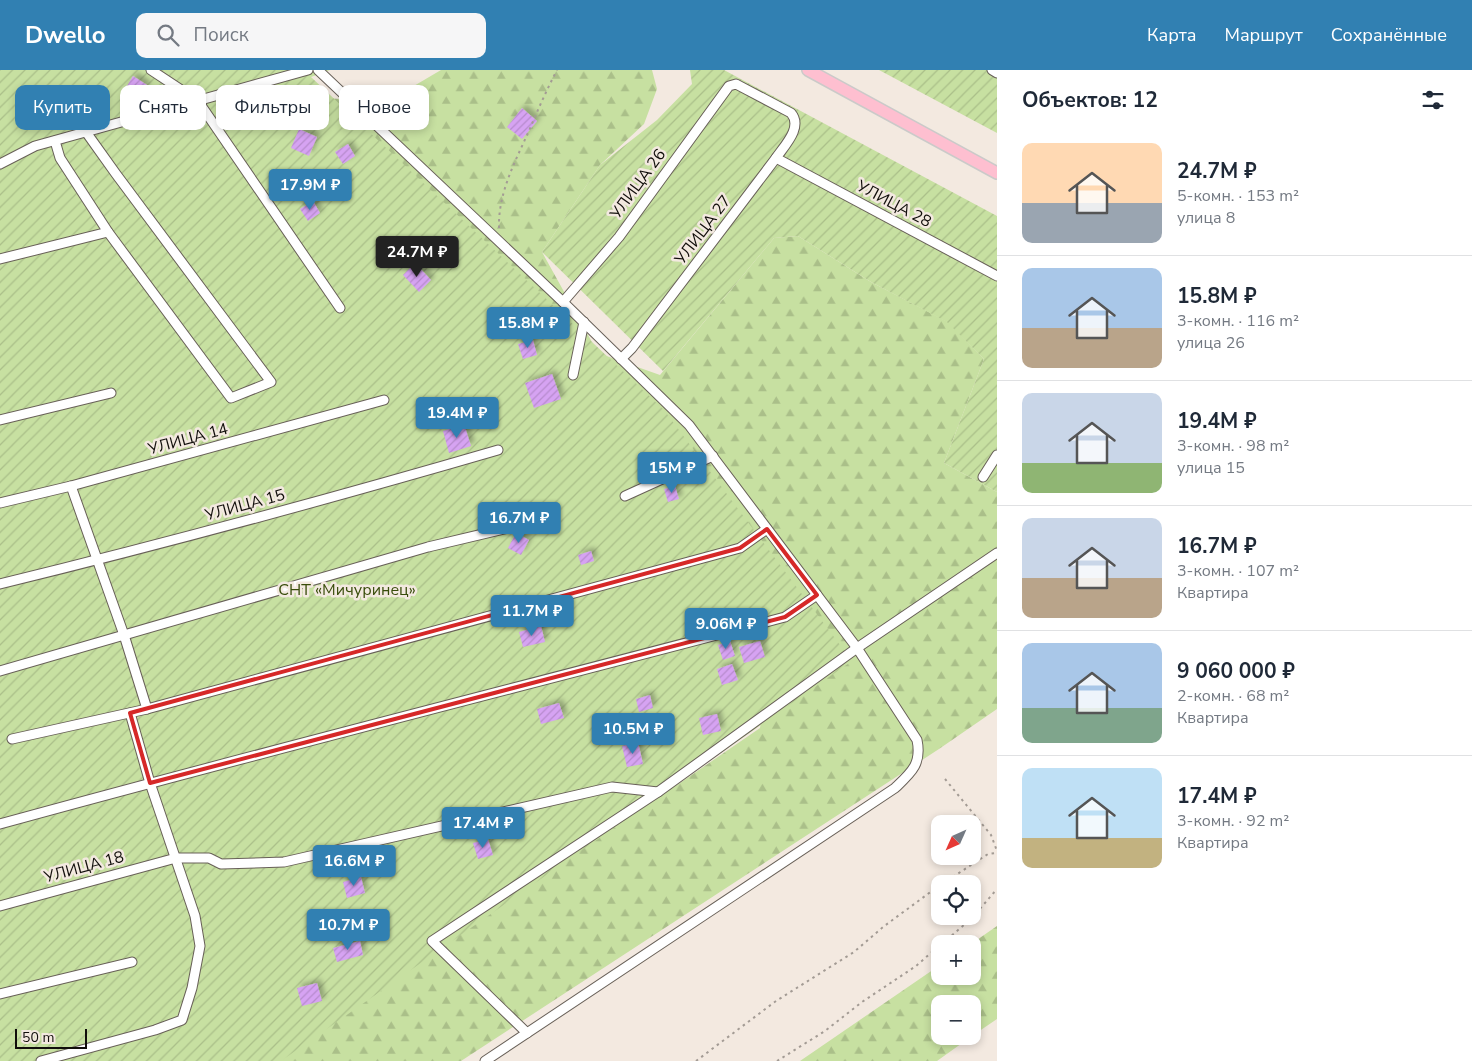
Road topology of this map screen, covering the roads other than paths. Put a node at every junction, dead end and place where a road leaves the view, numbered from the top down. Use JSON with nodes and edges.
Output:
{"nodes":[{"id":1,"x":151,"y":70,"type":"edge"},
{"id":2,"x":308,"y":70,"type":"edge"},
{"id":3,"x":318,"y":70,"type":"edge"},
{"id":4,"x":808,"y":70,"type":"edge"},
{"id":5,"x":992,"y":70,"type":"edge"},
{"id":6,"x":997,"y":73,"type":"edge"},
{"id":7,"x":736,"y":84,"type":"joint"},
{"id":8,"x":174,"y":85,"type":"edge"},
{"id":9,"x":206,"y":99,"type":"edge"},
{"id":10,"x":206,"y":113,"type":"edge"},
{"id":11,"x":120,"y":123,"type":"edge"},
{"id":12,"x":86,"y":132,"type":"junction"},
{"id":13,"x":55,"y":141,"type":"junction"},
{"id":14,"x":776,"y":158,"type":"junction"},
{"id":15,"x":0,"y":164,"type":"edge"},
{"id":16,"x":997,"y":173,"type":"edge"},
{"id":17,"x":108,"y":232,"type":"junction"},
{"id":18,"x":0,"y":259,"type":"edge"},
{"id":19,"x":997,"y":276,"type":"edge"},
{"id":20,"x":563,"y":302,"type":"junction"},
{"id":21,"x":340,"y":308,"type":"dead end"},
{"id":22,"x":584,"y":322,"type":"junction"},
{"id":23,"x":621,"y":360,"type":"junction"},
{"id":24,"x":573,"y":376,"type":"dead end"},
{"id":25,"x":111,"y":393,"type":"dead end"},
{"id":26,"x":384,"y":400,"type":"dead end"},
{"id":27,"x":0,"y":420,"type":"edge"},
{"id":28,"x":498,"y":450,"type":"dead end"},
{"id":29,"x":712,"y":456,"type":"junction"},
{"id":30,"x":997,"y":456,"type":"edge"},
{"id":31,"x":983,"y":477,"type":"dead end"},
{"id":32,"x":72,"y":486,"type":"junction"},
{"id":33,"x":626,"y":496,"type":"dead end"},
{"id":34,"x":0,"y":503,"type":"edge"},
{"id":35,"x":529,"y":523,"type":"dead end"},
{"id":36,"x":767,"y":529,"type":"junction"},
{"id":37,"x":997,"y":553,"type":"edge"},
{"id":38,"x":97,"y":560,"type":"junction"},
{"id":39,"x":0,"y":584,"type":"edge"},
{"id":40,"x":817,"y":595,"type":"junction"},
{"id":41,"x":124,"y":635,"type":"junction"},
{"id":42,"x":856,"y":648,"type":"junction"},
{"id":43,"x":0,"y":671,"type":"edge"},
{"id":44,"x":147,"y":710,"type":"junction"},
{"id":45,"x":130,"y":713,"type":"junction"},
{"id":46,"x":12,"y":739,"type":"dead end"},
{"id":47,"x":150,"y":783,"type":"junction"},
{"id":48,"x":658,"y":792,"type":"junction"},
{"id":49,"x":0,"y":824,"type":"edge"},
{"id":50,"x":176,"y":858,"type":"junction"},
{"id":51,"x":0,"y":906,"type":"edge"},
{"id":52,"x":132,"y":962,"type":"dead end"},
{"id":53,"x":0,"y":994,"type":"edge"},
{"id":54,"x":527,"y":1033,"type":"junction"},
{"id":55,"x":42,"y":1061,"type":"edge"},
{"id":56,"x":485,"y":1061,"type":"edge"}],
"edges":[{"from":1,"to":8,"type":"street"},
{"from":2,"to":9,"type":"street"},
{"from":3,"to":20,"type":"street"},
{"from":4,"to":16,"type":"main road"},
{"from":5,"to":6,"type":"street"},
{"from":7,"to":14,"type":"street","name":"УЛИЦА 27"},
{"from":7,"to":20,"type":"street","name":"УЛИЦА 26"},
{"from":10,"to":21,"type":"street"},
{"from":11,"to":12,"type":"street"},
{"from":12,"to":13,"type":"street"},
{"from":12,"to":17,"type":"street"},
{"from":13,"to":15,"type":"street"},
{"from":13,"to":17,"type":"street"},
{"from":14,"to":19,"type":"street","name":"УЛИЦА 28"},
{"from":14,"to":23,"type":"street","name":"УЛИЦА 27"},
{"from":17,"to":18,"type":"street"},
{"from":20,"to":22,"type":"street"},
{"from":22,"to":23,"type":"street"},
{"from":22,"to":24,"type":"street"},
{"from":23,"to":29,"type":"street"},
{"from":25,"to":27,"type":"street"},
{"from":26,"to":32,"type":"street","name":"УЛИЦА 14"},
{"from":28,"to":38,"type":"street","name":"УЛИЦА 15"},
{"from":29,"to":33,"type":"street"},
{"from":29,"to":36,"type":"street"},
{"from":30,"to":31,"type":"street"},
{"from":32,"to":34,"type":"street","name":"УЛИЦА 14"},
{"from":32,"to":38,"type":"street"},
{"from":35,"to":41,"type":"street"},
{"from":36,"to":40,"type":"street"},
{"from":36,"to":44,"type":"street"},
{"from":37,"to":42,"type":"street"},
{"from":38,"to":39,"type":"street","name":"УЛИЦА 15"},
{"from":38,"to":41,"type":"street"},
{"from":40,"to":42,"type":"street"},
{"from":40,"to":47,"type":"street"},
{"from":41,"to":43,"type":"street"},
{"from":41,"to":44,"type":"street"},
{"from":42,"to":48,"type":"street"},
{"from":42,"to":54,"type":"street"},
{"from":44,"to":45,"type":"street"},
{"from":45,"to":46,"type":"street"},
{"from":45,"to":47,"type":"street"},
{"from":47,"to":49,"type":"street"},
{"from":47,"to":50,"type":"street"},
{"from":48,"to":50,"type":"street","name":"УЛИЦА 18"},
{"from":48,"to":54,"type":"street"},
{"from":50,"to":51,"type":"street","name":"УЛИЦА 18"},
{"from":50,"to":55,"type":"street"},
{"from":52,"to":53,"type":"street"},
{"from":54,"to":56,"type":"street"}]}
